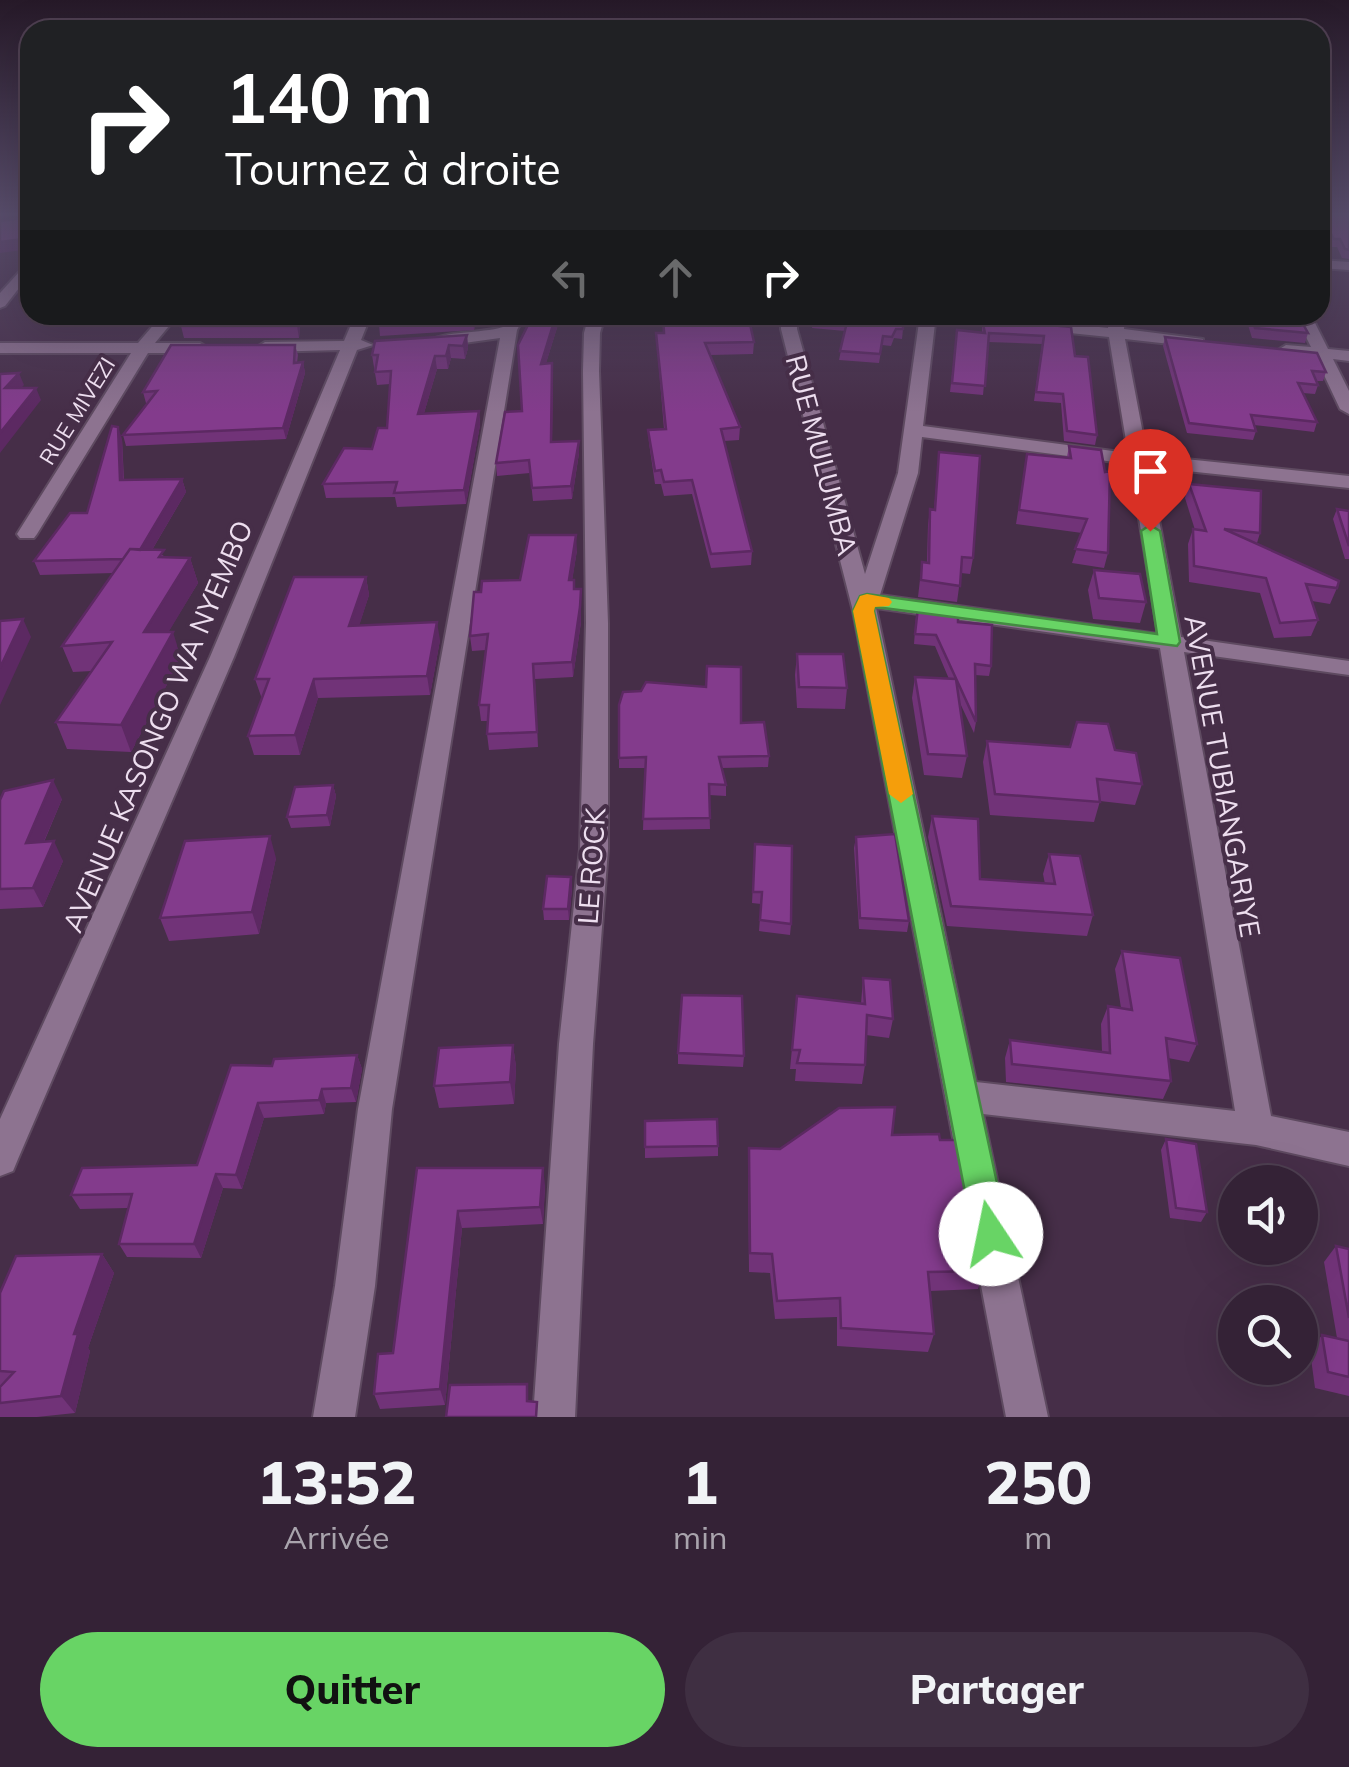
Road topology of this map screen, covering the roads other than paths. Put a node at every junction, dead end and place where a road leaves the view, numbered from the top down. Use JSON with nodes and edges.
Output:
{"nodes":[{"id":1,"x":18,"y":280,"type":"edge"},
{"id":2,"x":0,"y":303,"type":"edge"},
{"id":3,"x":162,"y":325,"type":"edge"},
{"id":4,"x":359,"y":325,"type":"edge"},
{"id":5,"x":508,"y":325,"type":"edge"},
{"id":6,"x":512,"y":325,"type":"edge"},
{"id":7,"x":595,"y":325,"type":"edge"},
{"id":8,"x":789,"y":325,"type":"edge"},
{"id":9,"x":927,"y":325,"type":"edge"},
{"id":10,"x":1116,"y":325,"type":"edge"},
{"id":11,"x":1126,"y":325,"type":"edge"},
{"id":12,"x":1308,"y":325,"type":"edge"},
{"id":13,"x":410,"y":343,"type":"edge"},
{"id":14,"x":390,"y":344,"type":"edge"},
{"id":15,"x":1218,"y":344,"type":"edge"},
{"id":16,"x":352,"y":346,"type":"junction"},
{"id":17,"x":0,"y":348,"type":"edge"},
{"id":18,"x":218,"y":348,"type":"edge"},
{"id":19,"x":237,"y":348,"type":"edge"},
{"id":20,"x":142,"y":349,"type":"junction"},
{"id":21,"x":1270,"y":349,"type":"edge"},
{"id":22,"x":1324,"y":354,"type":"junction"},
{"id":23,"x":1349,"y":356,"type":"edge"},
{"id":24,"x":1349,"y":408,"type":"edge"},
{"id":25,"x":912,"y":430,"type":"junction"},
{"id":26,"x":1137,"y":457,"type":"junction"},
{"id":27,"x":1349,"y":482,"type":"edge"},
{"id":28,"x":26,"y":534,"type":"dead end"},
{"id":29,"x":865,"y":606,"type":"junction"},
{"id":30,"x":1169,"y":642,"type":"junction"},
{"id":31,"x":1349,"y":668,"type":"edge"},
{"id":32,"x":963,"y":1096,"type":"junction"},
{"id":33,"x":1256,"y":1129,"type":"junction"},
{"id":34,"x":1349,"y":1149,"type":"edge"},
{"id":35,"x":0,"y":1159,"type":"edge"},
{"id":36,"x":334,"y":1417,"type":"edge"},
{"id":37,"x":554,"y":1417,"type":"edge"},
{"id":38,"x":1027,"y":1417,"type":"edge"}],
"edges":[{"from":1,"to":2,"type":"street"},
{"from":3,"to":20,"type":"street","name":"RUE MIVEZI"},
{"from":4,"to":16,"type":"street","name":"AVENUE KASONGO WA NYEMBO"},
{"from":5,"to":13,"type":"street"},
{"from":6,"to":36,"type":"street"},
{"from":7,"to":37,"type":"street","name":"LE ROCK"},
{"from":8,"to":29,"type":"street","name":"RUE MULUMBA"},
{"from":9,"to":25,"type":"street"},
{"from":10,"to":26,"type":"street","name":"AVENUE TUBIANGARIYE"},
{"from":11,"to":15,"type":"street"},
{"from":12,"to":22,"type":"street"},
{"from":14,"to":16,"type":"street"},
{"from":16,"to":19,"type":"street"},
{"from":16,"to":35,"type":"street","name":"AVENUE KASONGO WA NYEMBO"},
{"from":17,"to":20,"type":"street"},
{"from":18,"to":20,"type":"street"},
{"from":20,"to":28,"type":"street","name":"RUE MIVEZI"},
{"from":21,"to":22,"type":"street"},
{"from":22,"to":23,"type":"street"},
{"from":22,"to":24,"type":"street"},
{"from":25,"to":26,"type":"street"},
{"from":25,"to":29,"type":"street"},
{"from":26,"to":27,"type":"street"},
{"from":26,"to":30,"type":"street","name":"AVENUE TUBIANGARIYE"},
{"from":29,"to":30,"type":"street"},
{"from":29,"to":32,"type":"street","name":"RUE MULUMBA"},
{"from":30,"to":31,"type":"street"},
{"from":30,"to":33,"type":"street","name":"AVENUE TUBIANGARIYE"},
{"from":32,"to":33,"type":"street"},
{"from":32,"to":38,"type":"street","name":"RUE MULUMBA"},
{"from":33,"to":34,"type":"street"}]}
